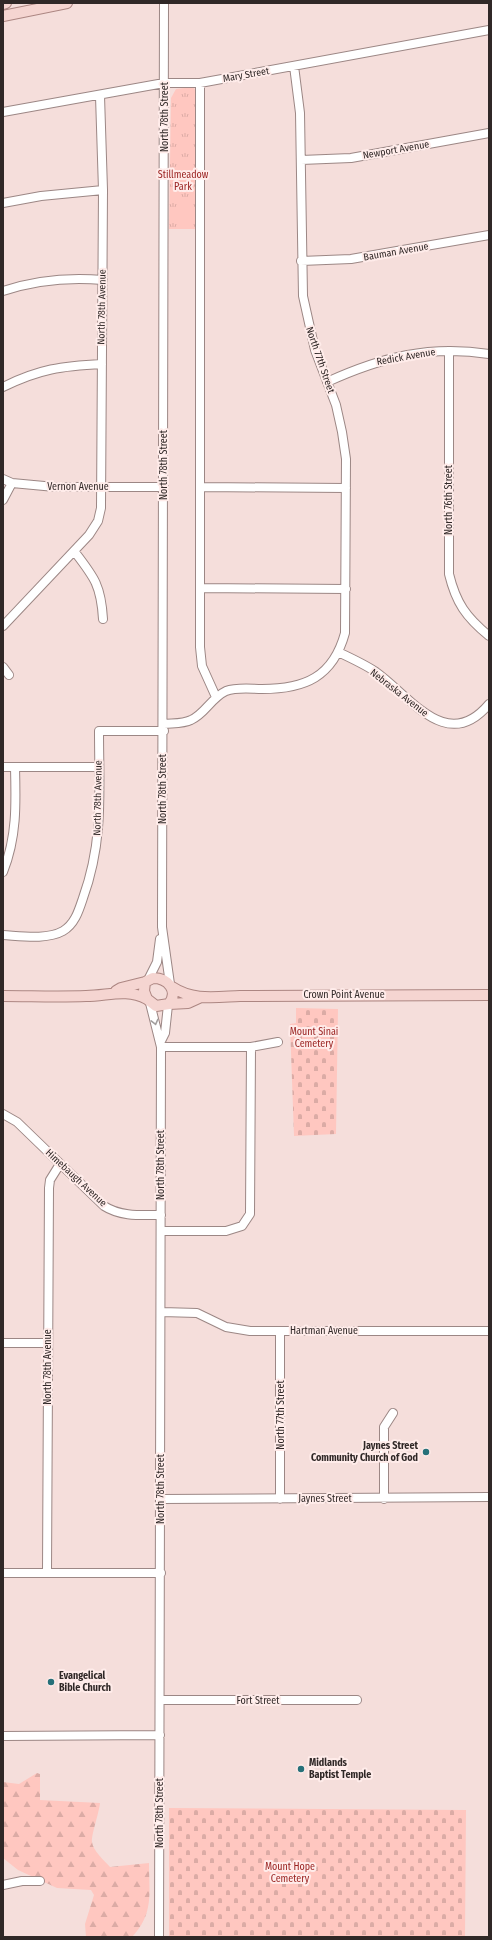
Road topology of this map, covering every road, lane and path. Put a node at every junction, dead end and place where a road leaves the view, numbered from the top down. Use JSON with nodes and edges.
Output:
{"nodes":[{"id":1,"x":67,"y":3,"type":"edge"},
{"id":2,"x":164,"y":3,"type":"edge"},
{"id":3,"x":3,"y":16,"type":"edge"},
{"id":4,"x":489,"y":30,"type":"edge"},
{"id":5,"x":294,"y":66,"type":"junction"},
{"id":6,"x":164,"y":83,"type":"junction"},
{"id":7,"x":200,"y":83,"type":"junction"},
{"id":8,"x":100,"y":96,"type":"junction"},
{"id":9,"x":3,"y":112,"type":"edge"},
{"id":10,"x":489,"y":133,"type":"edge"},
{"id":11,"x":301,"y":160,"type":"junction"},
{"id":12,"x":103,"y":190,"type":"junction"},
{"id":13,"x":3,"y":203,"type":"edge"},
{"id":14,"x":489,"y":235,"type":"edge"},
{"id":15,"x":301,"y":260,"type":"junction"},
{"id":16,"x":103,"y":280,"type":"junction"},
{"id":17,"x":3,"y":291,"type":"edge"},
{"id":18,"x":449,"y":350,"type":"junction"},
{"id":19,"x":489,"y":354,"type":"edge"},
{"id":20,"x":102,"y":364,"type":"junction"},
{"id":21,"x":327,"y":382,"type":"junction"},
{"id":22,"x":3,"y":387,"type":"edge"},
{"id":23,"x":3,"y":479,"type":"edge"},
{"id":24,"x":12,"y":483,"type":"junction"},
{"id":25,"x":102,"y":487,"type":"junction"},
{"id":26,"x":164,"y":487,"type":"junction"},
{"id":27,"x":200,"y":487,"type":"junction"},
{"id":28,"x":346,"y":488,"type":"junction"},
{"id":29,"x":3,"y":500,"type":"edge"},
{"id":30,"x":74,"y":551,"type":"junction"},
{"id":31,"x":200,"y":588,"type":"junction"},
{"id":32,"x":346,"y":589,"type":"junction"},
{"id":33,"x":103,"y":619,"type":"dead end"},
{"id":34,"x":3,"y":626,"type":"edge"},
{"id":35,"x":489,"y":636,"type":"edge"},
{"id":36,"x":338,"y":652,"type":"junction"},
{"id":37,"x":3,"y":667,"type":"edge"},
{"id":38,"x":9,"y":675,"type":"dead end"},
{"id":39,"x":216,"y":697,"type":"junction"},
{"id":40,"x":489,"y":704,"type":"edge"},
{"id":41,"x":164,"y":728,"type":"junction"},
{"id":42,"x":3,"y":767,"type":"edge"},
{"id":43,"x":15,"y":767,"type":"junction"},
{"id":44,"x":99,"y":767,"type":"junction"},
{"id":45,"x":3,"y":872,"type":"edge"},
{"id":46,"x":162,"y":927,"type":"junction"},
{"id":47,"x":3,"y":935,"type":"edge"},
{"id":48,"x":147,"y":981,"type":"junction"},
{"id":49,"x":171,"y":986,"type":"junction"},
{"id":50,"x":114,"y":992,"type":"junction"},
{"id":51,"x":489,"y":995,"type":"edge"},
{"id":52,"x":3,"y":996,"type":"edge"},
{"id":53,"x":199,"y":998,"type":"junction"},
{"id":54,"x":148,"y":1001,"type":"junction"},
{"id":55,"x":168,"y":1005,"type":"junction"},
{"id":56,"x":278,"y":1042,"type":"dead end"},
{"id":57,"x":161,"y":1044,"type":"junction"},
{"id":58,"x":251,"y":1047,"type":"junction"},
{"id":59,"x":3,"y":1114,"type":"edge"},
{"id":60,"x":60,"y":1164,"type":"junction"},
{"id":61,"x":161,"y":1215,"type":"junction"},
{"id":62,"x":161,"y":1231,"type":"junction"},
{"id":63,"x":162,"y":1312,"type":"junction"},
{"id":64,"x":280,"y":1331,"type":"junction"},
{"id":65,"x":489,"y":1331,"type":"edge"},
{"id":66,"x":3,"y":1343,"type":"edge"},
{"id":67,"x":48,"y":1343,"type":"junction"},
{"id":68,"x":392,"y":1413,"type":"dead end"},
{"id":69,"x":489,"y":1497,"type":"edge"},
{"id":70,"x":161,"y":1499,"type":"junction"},
{"id":71,"x":280,"y":1499,"type":"junction"},
{"id":72,"x":384,"y":1499,"type":"junction"},
{"id":73,"x":47,"y":1572,"type":"junction"},
{"id":74,"x":3,"y":1573,"type":"edge"},
{"id":75,"x":161,"y":1573,"type":"junction"},
{"id":76,"x":160,"y":1700,"type":"junction"},
{"id":77,"x":356,"y":1700,"type":"dead end"},
{"id":78,"x":160,"y":1735,"type":"junction"},
{"id":79,"x":3,"y":1736,"type":"edge"},
{"id":80,"x":40,"y":1881,"type":"dead end"},
{"id":81,"x":3,"y":1885,"type":"edge"},
{"id":82,"x":159,"y":1937,"type":"edge"}],
"edges":[{"from":1,"to":3,"type":"main road"},
{"from":2,"to":6,"type":"street","name":"North 78th Street"},
{"from":4,"to":5,"type":"street","name":"Mary Street"},
{"from":5,"to":7,"type":"street","name":"Mary Street"},
{"from":5,"to":11,"type":"street","name":"North 77th Street"},
{"from":6,"to":7,"type":"street","name":"Mary Street"},
{"from":6,"to":8,"type":"street","name":"Mary Street"},
{"from":6,"to":26,"type":"street","name":"North 78th Street"},
{"from":7,"to":27,"type":"street"},
{"from":8,"to":9,"type":"street","name":"Mary Street"},
{"from":8,"to":12,"type":"street","name":"North 78th Avenue"},
{"from":10,"to":11,"type":"street","name":"Newport Avenue"},
{"from":11,"to":15,"type":"street","name":"North 77th Street"},
{"from":12,"to":13,"type":"street"},
{"from":12,"to":16,"type":"street","name":"North 78th Avenue"},
{"from":14,"to":15,"type":"street","name":"Bauman Avenue"},
{"from":15,"to":21,"type":"street","name":"North 77th Street"},
{"from":16,"to":17,"type":"street"},
{"from":16,"to":20,"type":"street","name":"North 78th Avenue"},
{"from":18,"to":19,"type":"street","name":"Redick Avenue"},
{"from":18,"to":21,"type":"street","name":"Redick Avenue"},
{"from":18,"to":35,"type":"street","name":"North 76th Street"},
{"from":20,"to":22,"type":"street"},
{"from":20,"to":25,"type":"street","name":"North 78th Avenue"},
{"from":21,"to":28,"type":"street","name":"North 77th Street"},
{"from":23,"to":24,"type":"street","name":"Vernon Avenue"},
{"from":24,"to":25,"type":"street","name":"Vernon Avenue"},
{"from":24,"to":29,"type":"street"},
{"from":25,"to":26,"type":"street","name":"Vernon Avenue"},
{"from":25,"to":30,"type":"street","name":"North 78th Avenue"},
{"from":26,"to":41,"type":"street","name":"North 78th Street"},
{"from":27,"to":28,"type":"street"},
{"from":27,"to":31,"type":"street"},
{"from":28,"to":32,"type":"street","name":"North 77th Street"},
{"from":30,"to":33,"type":"street"},
{"from":30,"to":34,"type":"street"},
{"from":31,"to":32,"type":"street"},
{"from":31,"to":39,"type":"street"},
{"from":32,"to":36,"type":"street","name":"North 77th Street"},
{"from":36,"to":39,"type":"street"},
{"from":36,"to":40,"type":"street","name":"Nebraska Avenue"},
{"from":37,"to":38,"type":"street"},
{"from":39,"to":41,"type":"street"},
{"from":41,"to":44,"type":"street","name":"North 78th Avenue"},
{"from":41,"to":46,"type":"street","name":"North 78th Street"},
{"from":42,"to":43,"type":"street"},
{"from":43,"to":44,"type":"street"},
{"from":43,"to":45,"type":"street"},
{"from":44,"to":47,"type":"street","name":"North 78th Avenue"},
{"from":46,"to":48,"type":"street"},
{"from":46,"to":49,"type":"street"},
{"from":48,"to":49,"type":"main road"},
{"from":48,"to":50,"type":"main road"},
{"from":48,"to":54,"type":"main road"},
{"from":49,"to":53,"type":"main road","name":"Crown Point Avenue"},
{"from":49,"to":55,"type":"main road"},
{"from":50,"to":52,"type":"main road"},
{"from":50,"to":54,"type":"main road"},
{"from":51,"to":53,"type":"main road","name":"Crown Point Avenue"},
{"from":53,"to":55,"type":"main road","name":"Crown Point Avenue"},
{"from":54,"to":55,"type":"main road"},
{"from":54,"to":57,"type":"street","one_way":true},
{"from":55,"to":57,"type":"street"},
{"from":56,"to":58,"type":"street"},
{"from":57,"to":58,"type":"street"},
{"from":57,"to":61,"type":"street","name":"North 78th Street"},
{"from":58,"to":62,"type":"street"},
{"from":59,"to":60,"type":"street","name":"Himebaugh Avenue"},
{"from":60,"to":61,"type":"street","name":"Himebaugh Avenue"},
{"from":60,"to":67,"type":"street","name":"North 78th Avenue"},
{"from":61,"to":62,"type":"street","name":"North 78th Street"},
{"from":62,"to":63,"type":"street","name":"North 78th Street"},
{"from":63,"to":64,"type":"street","name":"Hartman Avenue"},
{"from":63,"to":70,"type":"street","name":"North 78th Street"},
{"from":64,"to":65,"type":"street","name":"Hartman Avenue"},
{"from":64,"to":71,"type":"street","name":"North 77th Street"},
{"from":66,"to":67,"type":"street"},
{"from":67,"to":73,"type":"street","name":"North 78th Avenue"},
{"from":68,"to":72,"type":"street"},
{"from":69,"to":72,"type":"street","name":"Jaynes Street"},
{"from":70,"to":71,"type":"street","name":"Jaynes Street"},
{"from":70,"to":75,"type":"street","name":"North 78th Street"},
{"from":71,"to":72,"type":"street","name":"Jaynes Street"},
{"from":73,"to":74,"type":"street"},
{"from":73,"to":75,"type":"street"},
{"from":75,"to":76,"type":"street","name":"North 78th Street"},
{"from":76,"to":77,"type":"street","name":"Fort Street"},
{"from":76,"to":78,"type":"street","name":"North 78th Street"},
{"from":78,"to":79,"type":"street"},
{"from":78,"to":82,"type":"street","name":"North 78th Street"},
{"from":80,"to":81,"type":"street"}]}
